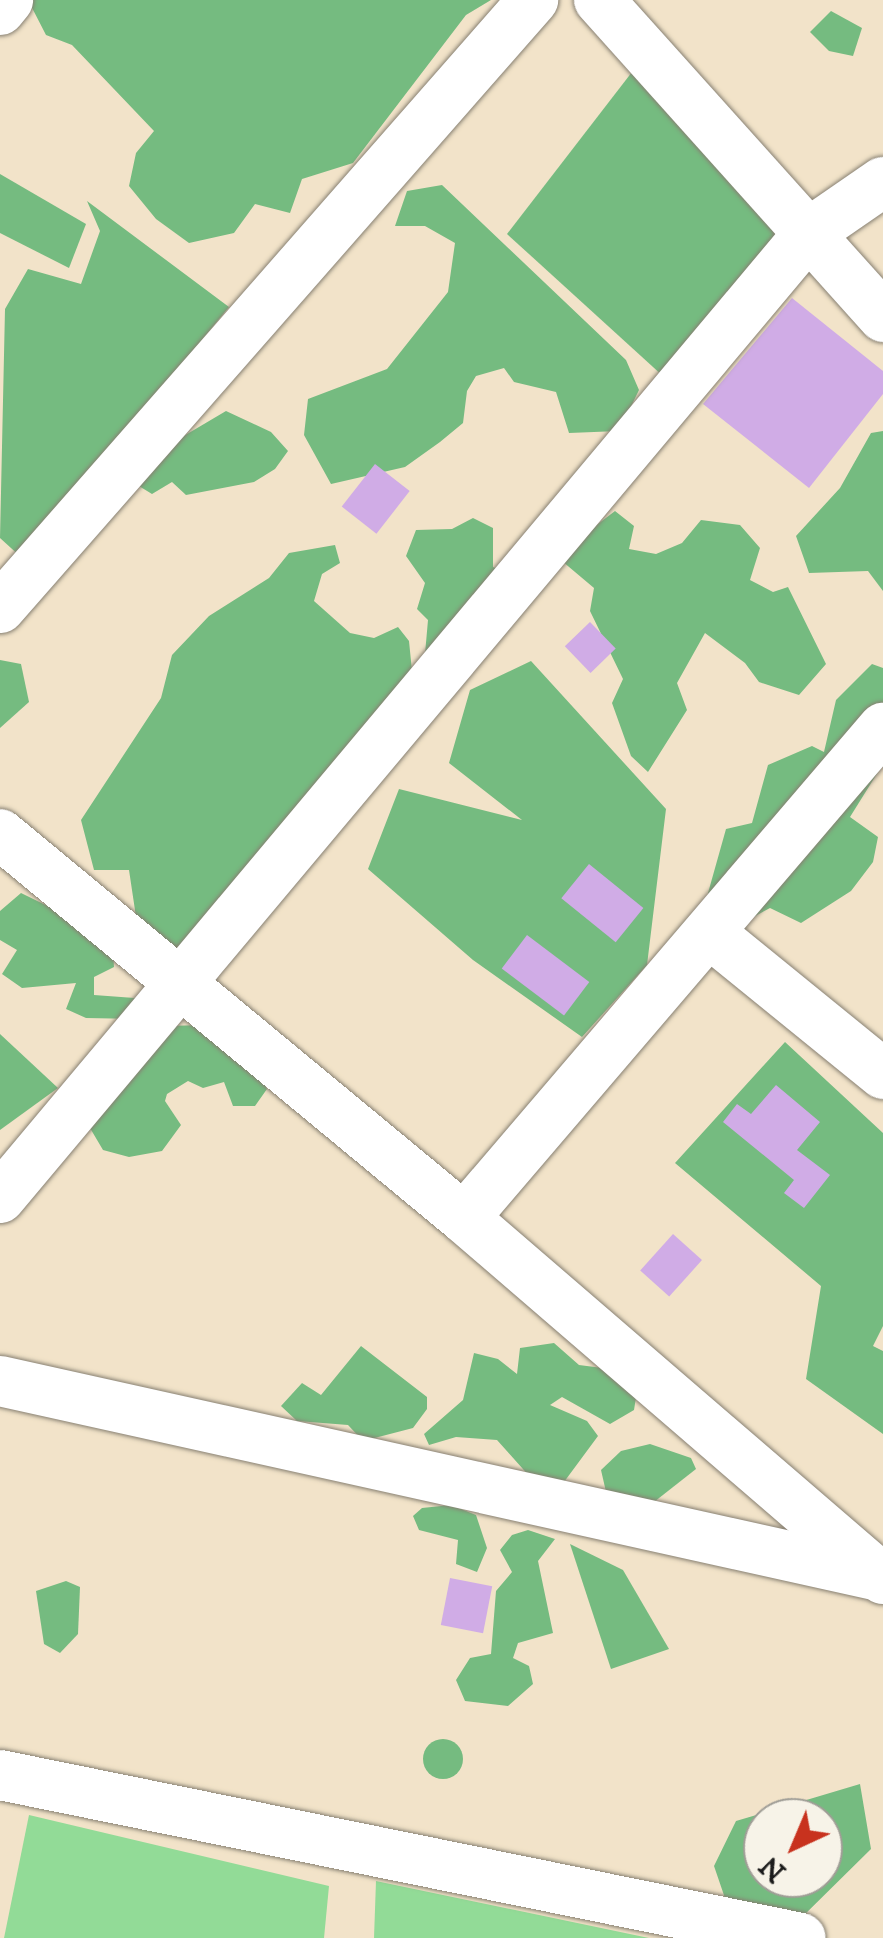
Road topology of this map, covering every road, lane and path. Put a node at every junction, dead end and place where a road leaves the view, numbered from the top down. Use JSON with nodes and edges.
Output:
{"nodes":[{"id":1,"x":8,"y":0,"type":"edge"},
{"id":2,"x":533,"y":0,"type":"edge"},
{"id":3,"x":599,"y":0,"type":"edge"},
{"id":4,"x":0,"y":10,"type":"edge"},
{"id":5,"x":883,"y":182,"type":"edge"},
{"id":6,"x":810,"y":233,"type":"junction"},
{"id":7,"x":883,"y":317,"type":"edge"},
{"id":8,"x":0,"y":608,"type":"edge"},
{"id":9,"x":883,"y":728,"type":"edge"},
{"id":10,"x":0,"y":834,"type":"edge"},
{"id":11,"x":711,"y":934,"type":"junction"},
{"id":12,"x":177,"y":981,"type":"junction"},
{"id":13,"x":883,"y":1074,"type":"edge"},
{"id":14,"x":0,"y":1198,"type":"edge"},
{"id":15,"x":464,"y":1218,"type":"junction"},
{"id":16,"x":0,"y":1381,"type":"edge"},
{"id":17,"x":881,"y":1577,"type":"edge"},
{"id":18,"x":0,"y":1775,"type":"edge"},
{"id":19,"x":801,"y":1938,"type":"edge"}],
"edges":[{"from":1,"to":4,"type":"street"},
{"from":2,"to":8,"type":"street"},
{"from":3,"to":6,"type":"street"},
{"from":5,"to":6,"type":"street"},
{"from":6,"to":7,"type":"street"},
{"from":6,"to":12,"type":"street"},
{"from":9,"to":11,"type":"street"},
{"from":10,"to":12,"type":"street"},
{"from":11,"to":13,"type":"street"},
{"from":11,"to":15,"type":"street"},
{"from":12,"to":14,"type":"street"},
{"from":12,"to":15,"type":"street"},
{"from":15,"to":17,"type":"street"},
{"from":16,"to":17,"type":"street"},
{"from":18,"to":19,"type":"street"}]}
